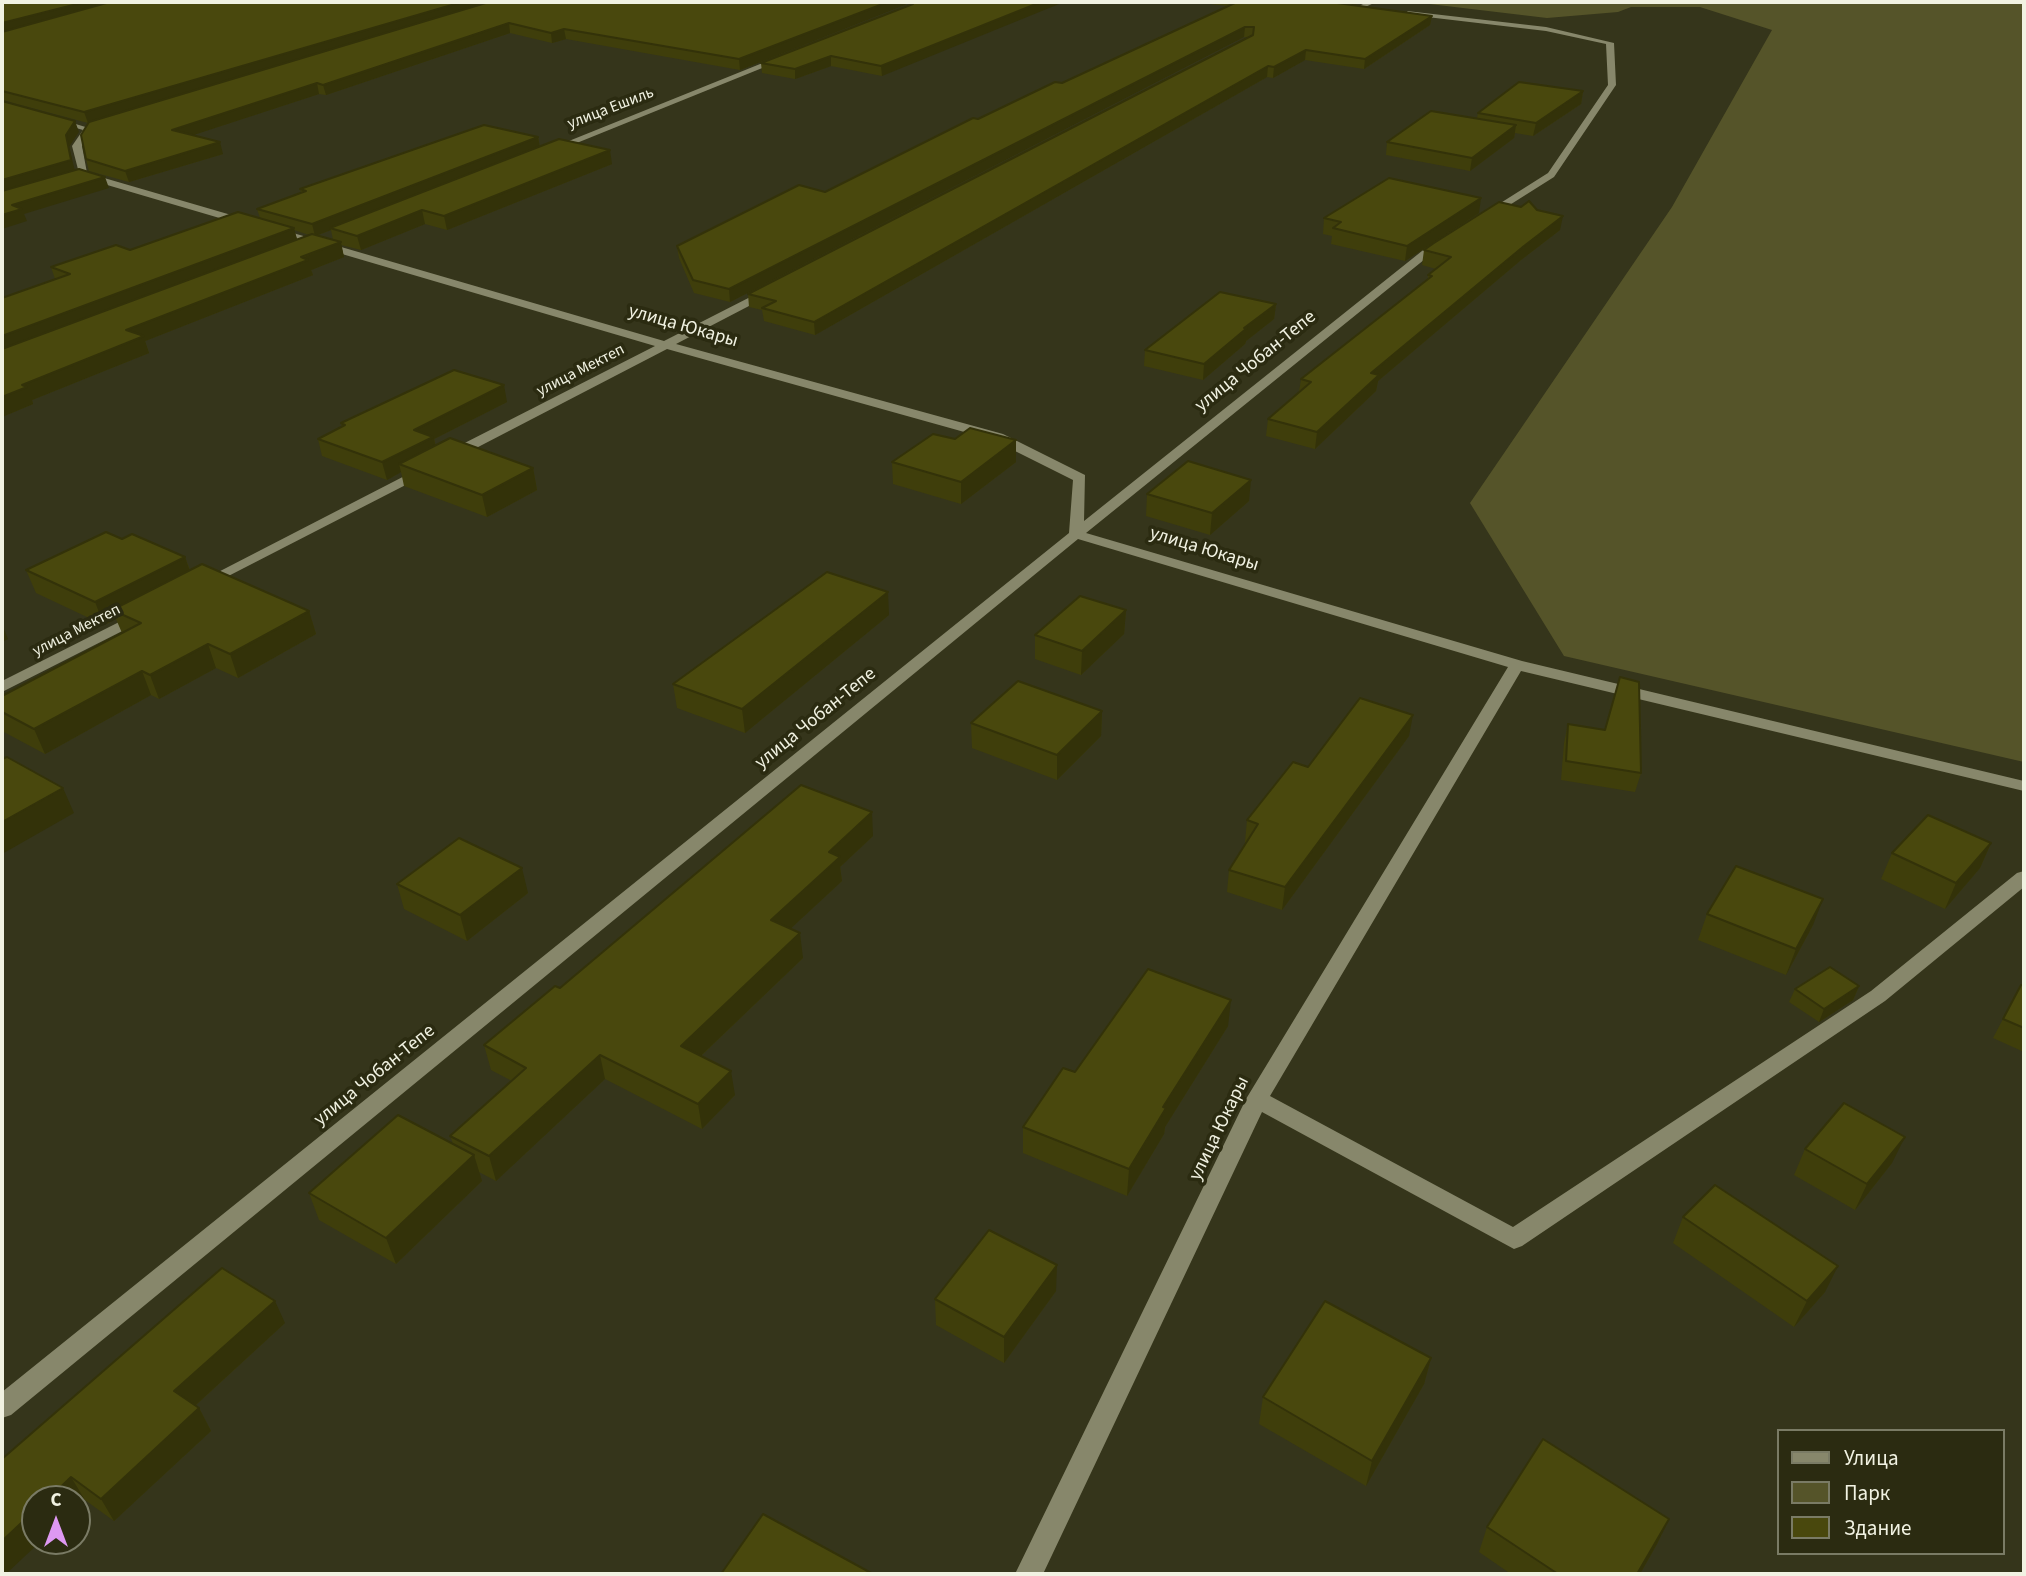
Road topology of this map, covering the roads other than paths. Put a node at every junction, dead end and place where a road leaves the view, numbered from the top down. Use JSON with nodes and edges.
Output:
{"nodes":[{"id":1,"x":1350,"y":6,"type":"edge"},
{"id":2,"x":1374,"y":6,"type":"edge"},
{"id":3,"x":1402,"y":12,"type":"edge"},
{"id":4,"x":793,"y":55,"type":"edge"},
{"id":5,"x":41,"y":114,"type":"edge"},
{"id":6,"x":536,"y":156,"type":"edge"},
{"id":7,"x":324,"y":239,"type":"junction"},
{"id":8,"x":292,"y":251,"type":"edge"},
{"id":9,"x":778,"y":287,"type":"edge"},
{"id":10,"x":666,"y":345,"type":"junction"},
{"id":11,"x":1076,"y":534,"type":"junction"},
{"id":12,"x":186,"y":592,"type":"edge"},
{"id":13,"x":149,"y":611,"type":"edge"},
{"id":14,"x":1517,"y":665,"type":"junction"},
{"id":15,"x":2,"y":687,"type":"edge"},
{"id":16,"x":2024,"y":786,"type":"edge"},
{"id":17,"x":2024,"y":877,"type":"edge"},
{"id":18,"x":1257,"y":1099,"type":"junction"},
{"id":19,"x":2,"y":1406,"type":"edge"},
{"id":20,"x":1029,"y":1574,"type":"edge"}],
"edges":[{"from":1,"to":2,"type":"street"},
{"from":3,"to":11,"type":"street","name":"улица Чобан-Тепе"},
{"from":4,"to":6,"type":"street","name":"улица Ешиль"},
{"from":5,"to":7,"type":"street","name":"улица Юкары"},
{"from":7,"to":8,"type":"street"},
{"from":7,"to":10,"type":"street","name":"улица Юкары"},
{"from":9,"to":10,"type":"street","name":"улица Мектеп"},
{"from":10,"to":11,"type":"street","name":"улица Юкары"},
{"from":10,"to":12,"type":"street","name":"улица Мектеп"},
{"from":11,"to":14,"type":"street","name":"улица Юкары"},
{"from":11,"to":19,"type":"street","name":"улица Чобан-Тепе"},
{"from":13,"to":15,"type":"street","name":"улица Мектеп"},
{"from":14,"to":16,"type":"street"},
{"from":14,"to":18,"type":"street","name":"улица Юкары"},
{"from":17,"to":18,"type":"street"},
{"from":18,"to":20,"type":"street","name":"улица Юкары"}]}
